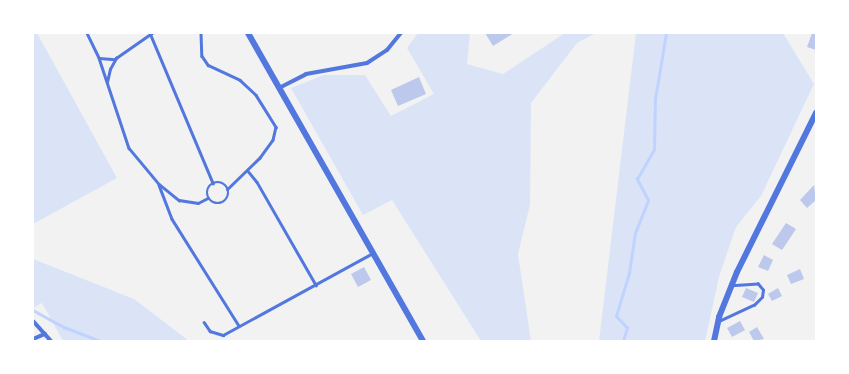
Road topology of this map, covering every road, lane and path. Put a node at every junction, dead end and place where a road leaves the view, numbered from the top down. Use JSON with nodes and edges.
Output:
{"nodes":[{"id":1,"x":87,"y":33,"type":"edge"},
{"id":2,"x":201,"y":33,"type":"edge"},
{"id":3,"x":248,"y":33,"type":"edge"},
{"id":4,"x":401,"y":33,"type":"edge"},
{"id":5,"x":150,"y":34,"type":"edge"},
{"id":6,"x":99,"y":58,"type":"junction"},
{"id":7,"x":116,"y":58,"type":"junction"},
{"id":8,"x":107,"y":82,"type":"junction"},
{"id":9,"x":280,"y":88,"type":"junction"},
{"id":10,"x":816,"y":113,"type":"edge"},
{"id":11,"x":248,"y":171,"type":"junction"},
{"id":12,"x":213,"y":183,"type":"junction"},
{"id":13,"x":159,"y":184,"type":"junction"},
{"id":14,"x":228,"y":189,"type":"junction"},
{"id":15,"x":208,"y":198,"type":"junction"},
{"id":16,"x":374,"y":253,"type":"junction"},
{"id":17,"x":316,"y":284,"type":"junction"},
{"id":18,"x":732,"y":286,"type":"junction"},
{"id":19,"x":33,"y":321,"type":"edge"},
{"id":20,"x":719,"y":321,"type":"junction"},
{"id":21,"x":204,"y":322,"type":"dead end"},
{"id":22,"x":239,"y":326,"type":"junction"},
{"id":23,"x":46,"y":334,"type":"junction"},
{"id":24,"x":33,"y":339,"type":"edge"},
{"id":25,"x":51,"y":341,"type":"edge"},
{"id":26,"x":423,"y":341,"type":"edge"},
{"id":27,"x":714,"y":341,"type":"edge"}],
"edges":[{"from":1,"to":6,"type":"lane"},
{"from":2,"to":11,"type":"lane"},
{"from":3,"to":9,"type":"street"},
{"from":4,"to":9,"type":"street"},
{"from":5,"to":7,"type":"lane"},
{"from":5,"to":12,"type":"lane"},
{"from":6,"to":7,"type":"lane"},
{"from":6,"to":8,"type":"lane"},
{"from":7,"to":8,"type":"lane"},
{"from":8,"to":13,"type":"lane"},
{"from":9,"to":16,"type":"street"},
{"from":10,"to":18,"type":"street"},
{"from":11,"to":14,"type":"lane"},
{"from":11,"to":17,"type":"lane"},
{"from":12,"to":14,"type":"lane"},
{"from":12,"to":15,"type":"lane"},
{"from":13,"to":15,"type":"lane"},
{"from":13,"to":22,"type":"lane"},
{"from":14,"to":15,"type":"lane"},
{"from":16,"to":17,"type":"lane"},
{"from":16,"to":26,"type":"street"},
{"from":17,"to":22,"type":"lane"},
{"from":18,"to":20,"type":"street"},
{"from":18,"to":20,"type":"lane"},
{"from":19,"to":23,"type":"street"},
{"from":20,"to":27,"type":"street"},
{"from":21,"to":22,"type":"lane"},
{"from":23,"to":24,"type":"street"},
{"from":23,"to":25,"type":"street"}]}
